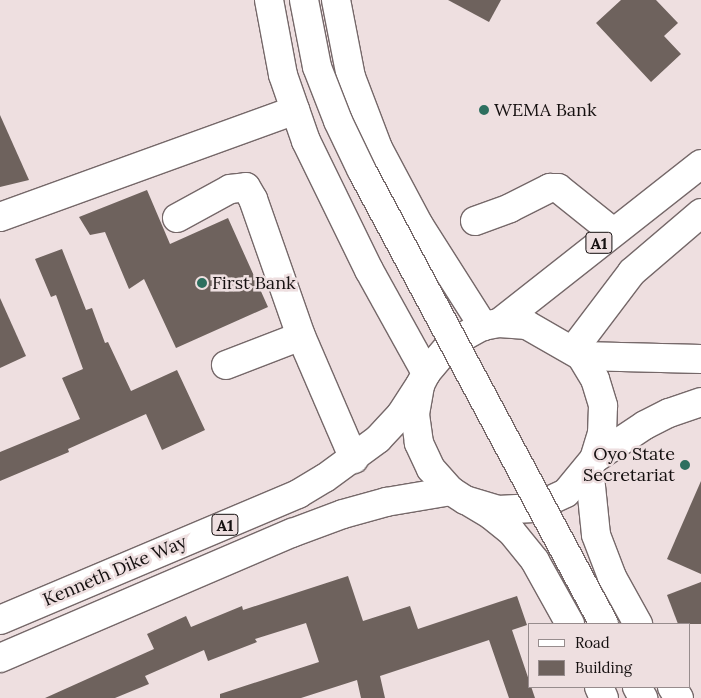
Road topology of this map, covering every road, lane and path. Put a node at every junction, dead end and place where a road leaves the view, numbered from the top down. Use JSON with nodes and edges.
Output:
{"nodes":[{"id":1,"x":269,"y":0,"type":"edge"},
{"id":2,"x":304,"y":0,"type":"edge"},
{"id":3,"x":336,"y":0,"type":"edge"},
{"id":4,"x":295,"y":110,"type":"junction"},
{"id":5,"x":701,"y":164,"type":"edge"},
{"id":6,"x":701,"y":213,"type":"edge"},
{"id":7,"x":0,"y":217,"type":"edge"},
{"id":8,"x":177,"y":218,"type":"dead end"},
{"id":9,"x":475,"y":221,"type":"dead end"},
{"id":10,"x":613,"y":232,"type":"junction"},
{"id":11,"x":491,"y":325,"type":"junction"},
{"id":12,"x":301,"y":336,"type":"junction"},
{"id":13,"x":577,"y":353,"type":"junction"},
{"id":14,"x":701,"y":359,"type":"edge"},
{"id":15,"x":226,"y":365,"type":"dead end"},
{"id":16,"x":423,"y":379,"type":"junction"},
{"id":17,"x":701,"y":402,"type":"edge"},
{"id":18,"x":354,"y":459,"type":"junction"},
{"id":19,"x":592,"y":463,"type":"junction"},
{"id":20,"x":458,"y":495,"type":"junction"},
{"id":21,"x":0,"y":620,"type":"edge"},
{"id":22,"x":569,"y":623,"type":"edge"},
{"id":23,"x":603,"y":623,"type":"edge"},
{"id":24,"x":637,"y":623,"type":"edge"},
{"id":25,"x":0,"y":658,"type":"edge"}],
"edges":[{"from":1,"to":4,"type":"main road"},
{"from":2,"to":23,"type":"main road","bridge":true},
{"from":3,"to":11,"type":"main road"},
{"from":4,"to":7,"type":"main road"},
{"from":4,"to":16,"type":"main road"},
{"from":5,"to":10,"type":"main road","number":"A1"},
{"from":6,"to":13,"type":"main road","number":"A1"},
{"from":8,"to":12,"type":"main road"},
{"from":9,"to":10,"type":"main road"},
{"from":10,"to":11,"type":"main road","number":"A1"},
{"from":11,"to":13,"type":"main road"},
{"from":11,"to":16,"type":"main road","name":"Kenneth Dike Way"},
{"from":12,"to":15,"type":"main road"},
{"from":12,"to":18,"type":"main road"},
{"from":13,"to":14,"type":"main road"},
{"from":13,"to":19,"type":"main road"},
{"from":16,"to":18,"type":"main road","name":"Kenneth Dike Way","number":"A1"},
{"from":16,"to":20,"type":"main road"},
{"from":17,"to":19,"type":"main road"},
{"from":18,"to":21,"type":"main road","name":"Kenneth Dike Way","number":"A1"},
{"from":19,"to":20,"type":"main road"},
{"from":19,"to":24,"type":"main road"},
{"from":20,"to":22,"type":"main road"},
{"from":20,"to":25,"type":"main road","name":"Kenneth Dike Way","number":"A1"}]}
